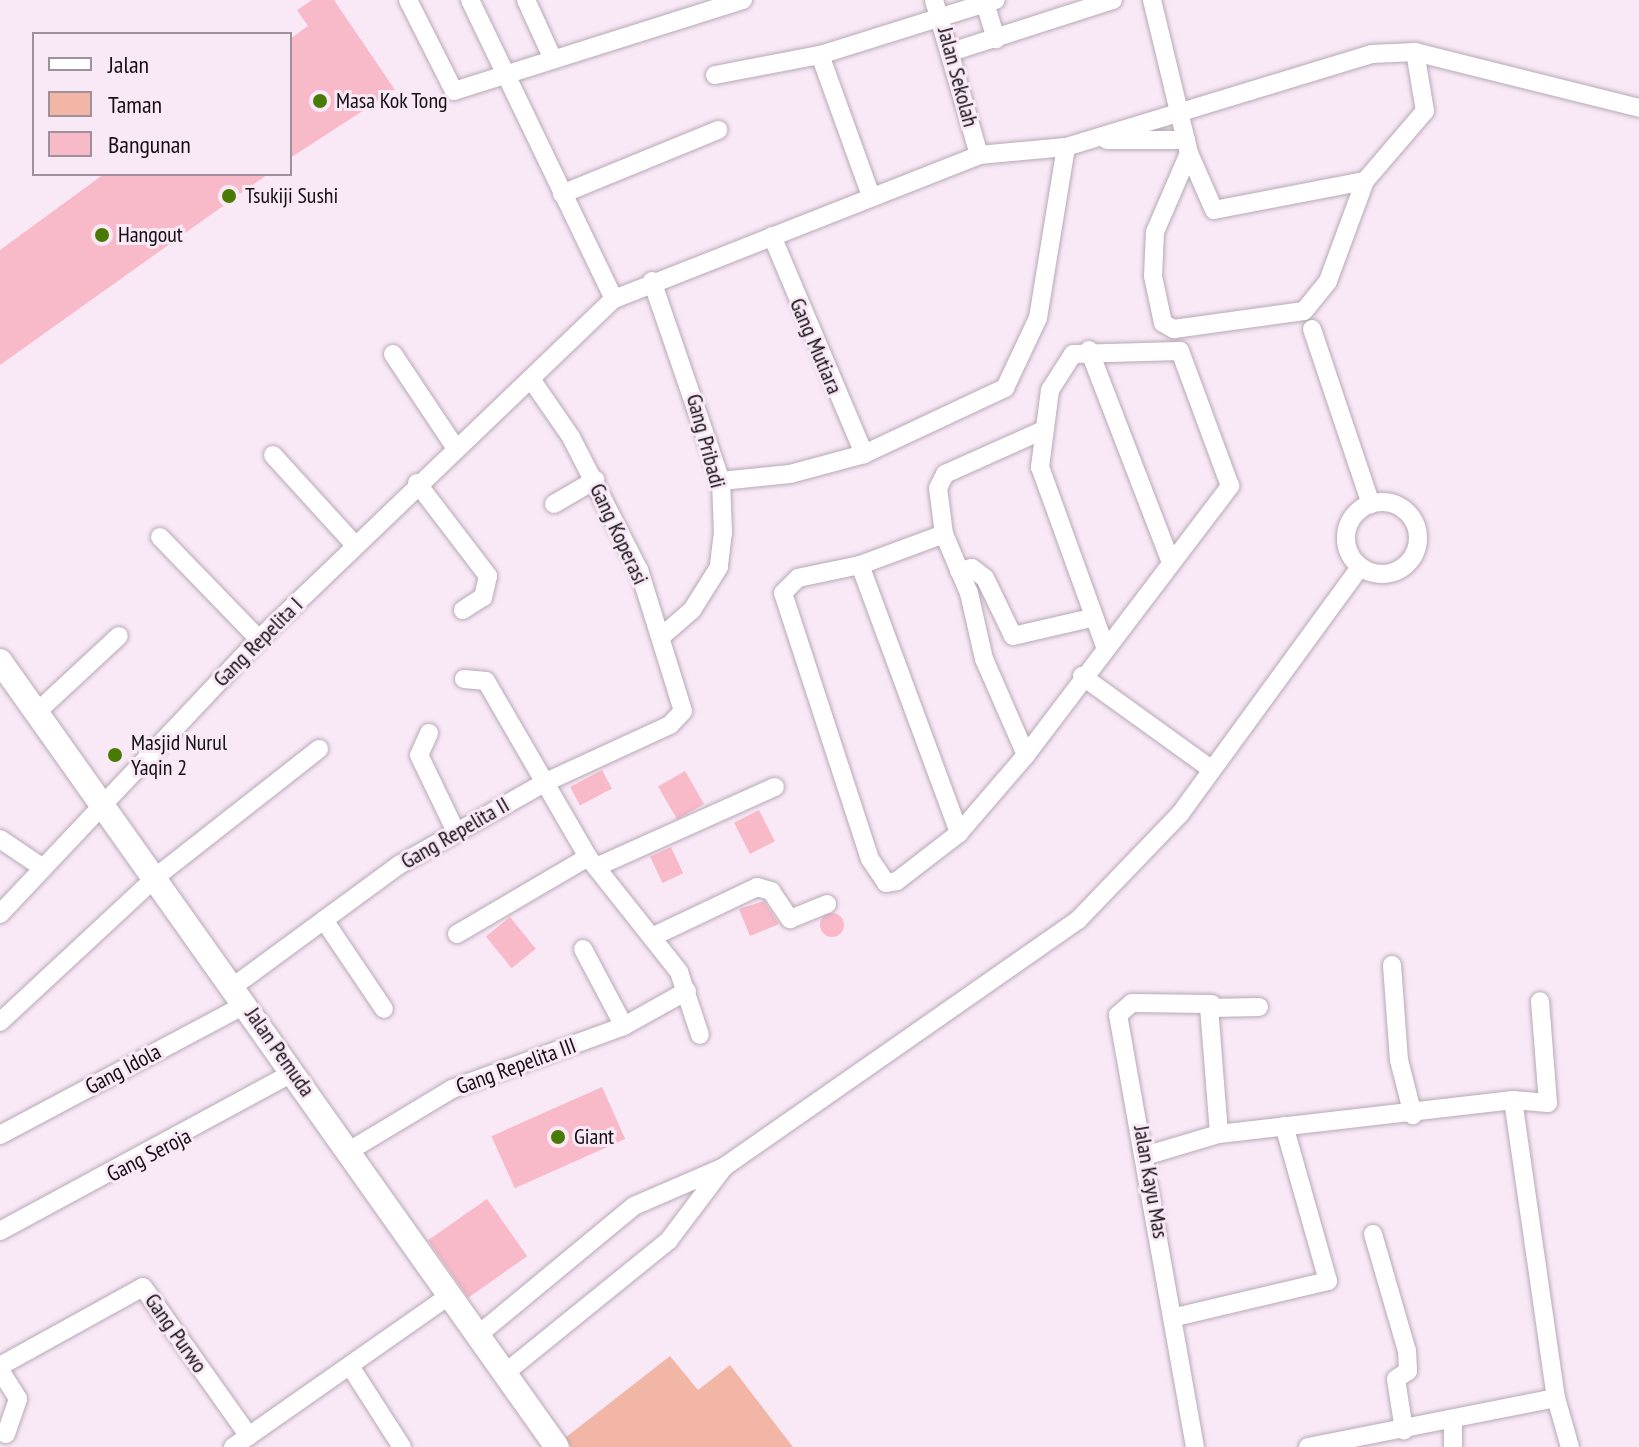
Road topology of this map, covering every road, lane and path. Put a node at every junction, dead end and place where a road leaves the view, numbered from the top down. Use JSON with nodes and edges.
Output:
{"nodes":[{"id":1,"x":408,"y":0,"type":"edge"},
{"id":2,"x":470,"y":0,"type":"edge"},
{"id":3,"x":526,"y":0,"type":"edge"},
{"id":4,"x":743,"y":0,"type":"edge"},
{"id":5,"x":1112,"y":0,"type":"edge"},
{"id":6,"x":1152,"y":0,"type":"edge"},
{"id":7,"x":991,"y":2,"type":"edge"},
{"id":8,"x":669,"y":8,"type":"edge"},
{"id":9,"x":938,"y":8,"type":"edge"},
{"id":10,"x":996,"y":39,"type":"junction"},
{"id":11,"x":951,"y":52,"type":"junction"},
{"id":12,"x":1415,"y":52,"type":"junction"},
{"id":13,"x":820,"y":55,"type":"junction"},
{"id":14,"x":552,"y":57,"type":"junction"},
{"id":15,"x":715,"y":75,"type":"dead end"},
{"id":16,"x":506,"y":76,"type":"junction"},
{"id":17,"x":1639,"y":108,"type":"edge"},
{"id":18,"x":1176,"y":110,"type":"junction"},
{"id":19,"x":718,"y":130,"type":"dead end"},
{"id":20,"x":1092,"y":140,"type":"junction"},
{"id":21,"x":1066,"y":147,"type":"junction"},
{"id":22,"x":1187,"y":147,"type":"junction"},
{"id":23,"x":979,"y":155,"type":"junction"},
{"id":24,"x":1365,"y":181,"type":"junction"},
{"id":25,"x":562,"y":194,"type":"junction"},
{"id":26,"x":871,"y":196,"type":"junction"},
{"id":27,"x":772,"y":236,"type":"junction"},
{"id":28,"x":652,"y":281,"type":"junction"},
{"id":29,"x":614,"y":299,"type":"junction"},
{"id":30,"x":1312,"y":329,"type":"dead end"},
{"id":31,"x":1089,"y":350,"type":"junction"},
{"id":32,"x":393,"y":354,"type":"dead end"},
{"id":33,"x":531,"y":379,"type":"junction"},
{"id":34,"x":1041,"y":431,"type":"junction"},
{"id":35,"x":455,"y":447,"type":"junction"},
{"id":36,"x":864,"y":454,"type":"junction"},
{"id":37,"x":273,"y":455,"type":"dead end"},
{"id":38,"x":595,"y":480,"type":"junction"},
{"id":39,"x":721,"y":481,"type":"junction"},
{"id":40,"x":417,"y":483,"type":"junction"},
{"id":41,"x":554,"y":504,"type":"dead end"},
{"id":42,"x":1371,"y":504,"type":"junction"},
{"id":43,"x":944,"y":534,"type":"junction"},
{"id":44,"x":160,"y":537,"type":"dead end"},
{"id":45,"x":355,"y":545,"type":"junction"},
{"id":46,"x":1170,"y":560,"type":"junction"},
{"id":47,"x":860,"y":565,"type":"junction"},
{"id":48,"x":1360,"y":567,"type":"junction"},
{"id":49,"x":959,"y":571,"type":"junction"},
{"id":50,"x":463,"y":610,"type":"dead end"},
{"id":51,"x":1091,"y":618,"type":"junction"},
{"id":52,"x":119,"y":636,"type":"dead end"},
{"id":53,"x":662,"y":636,"type":"junction"},
{"id":54,"x":259,"y":639,"type":"junction"},
{"id":55,"x":1105,"y":647,"type":"junction"},
{"id":56,"x":0,"y":661,"type":"edge"},
{"id":57,"x":1082,"y":676,"type":"junction"},
{"id":58,"x":464,"y":679,"type":"dead end"},
{"id":59,"x":682,"y":701,"type":"joint"},
{"id":60,"x":36,"y":713,"type":"junction"},
{"id":61,"x":429,"y":733,"type":"dead end"},
{"id":62,"x":319,"y":749,"type":"dead end"},
{"id":63,"x":1026,"y":755,"type":"junction"},
{"id":64,"x":1211,"y":769,"type":"junction"},
{"id":65,"x":546,"y":782,"type":"junction"},
{"id":66,"x":775,"y":787,"type":"dead end"},
{"id":67,"x":102,"y":804,"type":"junction"},
{"id":68,"x":456,"y":832,"type":"junction"},
{"id":69,"x":959,"y":833,"type":"junction"},
{"id":70,"x":0,"y":839,"type":"edge"},
{"id":71,"x":592,"y":862,"type":"junction"},
{"id":72,"x":43,"y":868,"type":"junction"},
{"id":73,"x":157,"y":876,"type":"junction"},
{"id":74,"x":827,"y":904,"type":"dead end"},
{"id":75,"x":0,"y":914,"type":"edge"},
{"id":76,"x":324,"y":920,"type":"junction"},
{"id":77,"x":457,"y":934,"type":"dead end"},
{"id":78,"x":654,"y":936,"type":"junction"},
{"id":79,"x":583,"y":949,"type":"dead end"},
{"id":80,"x":1392,"y":965,"type":"dead end"},
{"id":81,"x":687,"y":991,"type":"junction"},
{"id":82,"x":240,"y":995,"type":"junction"},
{"id":83,"x":1540,"y":1001,"type":"dead end"},
{"id":84,"x":1212,"y":1004,"type":"junction"},
{"id":85,"x":1259,"y":1007,"type":"dead end"},
{"id":86,"x":384,"y":1009,"type":"dead end"},
{"id":87,"x":0,"y":1022,"type":"edge"},
{"id":88,"x":624,"y":1026,"type":"junction"},
{"id":89,"x":700,"y":1035,"type":"dead end"},
{"id":90,"x":294,"y":1072,"type":"junction"},
{"id":91,"x":1513,"y":1100,"type":"junction"},
{"id":92,"x":1413,"y":1115,"type":"junction"},
{"id":93,"x":1284,"y":1126,"type":"junction"},
{"id":94,"x":1219,"y":1134,"type":"junction"},
{"id":95,"x":0,"y":1135,"type":"edge"},
{"id":96,"x":349,"y":1151,"type":"junction"},
{"id":97,"x":1148,"y":1155,"type":"junction"},
{"id":98,"x":724,"y":1167,"type":"junction"},
{"id":99,"x":0,"y":1231,"type":"edge"},
{"id":100,"x":1373,"y":1234,"type":"dead end"},
{"id":101,"x":450,"y":1295,"type":"junction"},
{"id":102,"x":1176,"y":1317,"type":"junction"},
{"id":103,"x":478,"y":1335,"type":"junction"},
{"id":104,"x":350,"y":1366,"type":"junction"},
{"id":105,"x":0,"y":1368,"type":"edge"},
{"id":106,"x":505,"y":1373,"type":"junction"},
{"id":107,"x":1556,"y":1398,"type":"junction"},
{"id":108,"x":1453,"y":1420,"type":"junction"},
{"id":109,"x":1404,"y":1430,"type":"junction"},
{"id":110,"x":249,"y":1436,"type":"junction"},
{"id":111,"x":6,"y":1439,"type":"edge"},
{"id":112,"x":233,"y":1447,"type":"edge"},
{"id":113,"x":402,"y":1447,"type":"edge"},
{"id":114,"x":557,"y":1447,"type":"edge"},
{"id":115,"x":1195,"y":1447,"type":"edge"},
{"id":116,"x":1308,"y":1447,"type":"edge"},
{"id":117,"x":1453,"y":1447,"type":"edge"},
{"id":118,"x":1570,"y":1447,"type":"edge"}],
"edges":[{"from":1,"to":16,"type":"street"},
{"from":2,"to":16,"type":"street"},
{"from":3,"to":14,"type":"street"},
{"from":4,"to":8,"type":"street"},
{"from":5,"to":10,"type":"street"},
{"from":6,"to":18,"type":"street"},
{"from":7,"to":9,"type":"street"},
{"from":7,"to":10,"type":"street"},
{"from":8,"to":14,"type":"street"},
{"from":9,"to":11,"type":"street","name":"Jalan Sekolah"},
{"from":9,"to":13,"type":"street"},
{"from":10,"to":11,"type":"street"},
{"from":11,"to":23,"type":"street","name":"Jalan Sekolah"},
{"from":12,"to":17,"type":"street"},
{"from":12,"to":18,"type":"street"},
{"from":12,"to":24,"type":"street"},
{"from":13,"to":15,"type":"street"},
{"from":13,"to":26,"type":"street"},
{"from":14,"to":16,"type":"street"},
{"from":16,"to":25,"type":"street"},
{"from":18,"to":20,"type":"street"},
{"from":18,"to":22,"type":"street"},
{"from":19,"to":25,"type":"street"},
{"from":20,"to":21,"type":"street","name":"Gang Repelita I"},
{"from":20,"to":22,"type":"street"},
{"from":21,"to":23,"type":"street","name":"Gang Repelita I"},
{"from":21,"to":36,"type":"street"},
{"from":22,"to":24,"type":"street"},
{"from":22,"to":24,"type":"street"},
{"from":23,"to":26,"type":"street","name":"Gang Repelita I"},
{"from":25,"to":29,"type":"street"},
{"from":26,"to":27,"type":"street","name":"Gang Repelita I"},
{"from":27,"to":28,"type":"street","name":"Gang Repelita I"},
{"from":27,"to":36,"type":"street","name":"Gang Mutiara"},
{"from":28,"to":29,"type":"street","name":"Gang Repelita I"},
{"from":28,"to":39,"type":"street","name":"Gang Pribadi"},
{"from":29,"to":33,"type":"street","name":"Gang Repelita I"},
{"from":30,"to":42,"type":"street"},
{"from":31,"to":34,"type":"street"},
{"from":31,"to":46,"type":"street"},
{"from":31,"to":46,"type":"street"},
{"from":32,"to":35,"type":"street"},
{"from":33,"to":35,"type":"street","name":"Gang Repelita I"},
{"from":33,"to":38,"type":"street","name":"Gang Koperasi"},
{"from":34,"to":43,"type":"street"},
{"from":34,"to":51,"type":"street"},
{"from":35,"to":40,"type":"street","name":"Gang Repelita I"},
{"from":36,"to":39,"type":"street"},
{"from":37,"to":45,"type":"street"},
{"from":38,"to":41,"type":"street"},
{"from":38,"to":53,"type":"street","name":"Gang Koperasi"},
{"from":39,"to":53,"type":"street","name":"Gang Pribadi"},
{"from":40,"to":45,"type":"street","name":"Gang Repelita I"},
{"from":40,"to":50,"type":"street"},
{"from":42,"to":48,"type":"street"},
{"from":42,"to":48,"type":"street"},
{"from":43,"to":47,"type":"street"},
{"from":43,"to":49,"type":"street"},
{"from":44,"to":54,"type":"street"},
{"from":45,"to":54,"type":"street","name":"Gang Repelita I"},
{"from":46,"to":55,"type":"street"},
{"from":47,"to":69,"type":"street"},
{"from":47,"to":69,"type":"street"},
{"from":48,"to":64,"type":"street"},
{"from":49,"to":51,"type":"street"},
{"from":49,"to":63,"type":"street"},
{"from":51,"to":55,"type":"street"},
{"from":52,"to":60,"type":"street"},
{"from":53,"to":59,"type":"street","name":"Gang Koperasi"},
{"from":54,"to":67,"type":"street","name":"Gang Repelita I"},
{"from":55,"to":57,"type":"street"},
{"from":56,"to":60,"type":"main road","name":"Jalan Pemuda"},
{"from":57,"to":63,"type":"street"},
{"from":57,"to":64,"type":"street"},
{"from":58,"to":65,"type":"street"},
{"from":59,"to":65,"type":"street","name":"Gang Repelita II"},
{"from":60,"to":67,"type":"main road","name":"Jalan Pemuda"},
{"from":61,"to":68,"type":"street"},
{"from":62,"to":73,"type":"street"},
{"from":63,"to":69,"type":"street"},
{"from":64,"to":98,"type":"street"},
{"from":65,"to":68,"type":"street","name":"Gang Repelita II"},
{"from":65,"to":71,"type":"street"},
{"from":66,"to":71,"type":"street"},
{"from":67,"to":72,"type":"street","name":"Gang Repelita I"},
{"from":67,"to":73,"type":"main road","name":"Jalan Pemuda"},
{"from":68,"to":76,"type":"street","name":"Gang Repelita II"},
{"from":70,"to":72,"type":"street"},
{"from":71,"to":77,"type":"street"},
{"from":71,"to":78,"type":"street"},
{"from":72,"to":75,"type":"street","name":"Gang Repelita I"},
{"from":73,"to":82,"type":"main road","name":"Jalan Pemuda"},
{"from":73,"to":87,"type":"street"},
{"from":74,"to":78,"type":"street"},
{"from":76,"to":82,"type":"street","name":"Gang Repelita II"},
{"from":76,"to":86,"type":"street"},
{"from":78,"to":81,"type":"street"},
{"from":79,"to":88,"type":"street"},
{"from":80,"to":92,"type":"street"},
{"from":81,"to":88,"type":"street","name":"Gang Repelita III"},
{"from":81,"to":89,"type":"street"},
{"from":82,"to":90,"type":"main road","name":"Jalan Pemuda"},
{"from":82,"to":95,"type":"street","name":"Gang Idola"},
{"from":83,"to":91,"type":"street"},
{"from":84,"to":85,"type":"street"},
{"from":84,"to":94,"type":"street"},
{"from":84,"to":97,"type":"street","name":"Jalan Kayu Mas"},
{"from":88,"to":96,"type":"street","name":"Gang Repelita III"},
{"from":90,"to":96,"type":"main road","name":"Jalan Pemuda"},
{"from":90,"to":99,"type":"street","name":"Gang Seroja"},
{"from":91,"to":92,"type":"street"},
{"from":91,"to":107,"type":"street"},
{"from":92,"to":93,"type":"street"},
{"from":93,"to":94,"type":"street"},
{"from":93,"to":102,"type":"street"},
{"from":94,"to":97,"type":"street"},
{"from":96,"to":101,"type":"main road","name":"Jalan Pemuda"},
{"from":97,"to":102,"type":"street","name":"Jalan Kayu Mas"},
{"from":98,"to":103,"type":"street"},
{"from":98,"to":106,"type":"street"},
{"from":100,"to":109,"type":"street"},
{"from":101,"to":103,"type":"main road","name":"Jalan Pemuda"},
{"from":101,"to":104,"type":"street"},
{"from":102,"to":115,"type":"street","name":"Jalan Kayu Mas"},
{"from":103,"to":106,"type":"main road","name":"Jalan Pemuda"},
{"from":104,"to":110,"type":"street"},
{"from":104,"to":113,"type":"street"},
{"from":105,"to":110,"type":"street","name":"Gang Purwo"},
{"from":105,"to":111,"type":"street"},
{"from":106,"to":114,"type":"main road","name":"Jalan Pemuda"},
{"from":107,"to":108,"type":"street"},
{"from":107,"to":118,"type":"street"},
{"from":108,"to":109,"type":"street"},
{"from":108,"to":117,"type":"street"},
{"from":109,"to":116,"type":"street"},
{"from":110,"to":112,"type":"street"}]}
